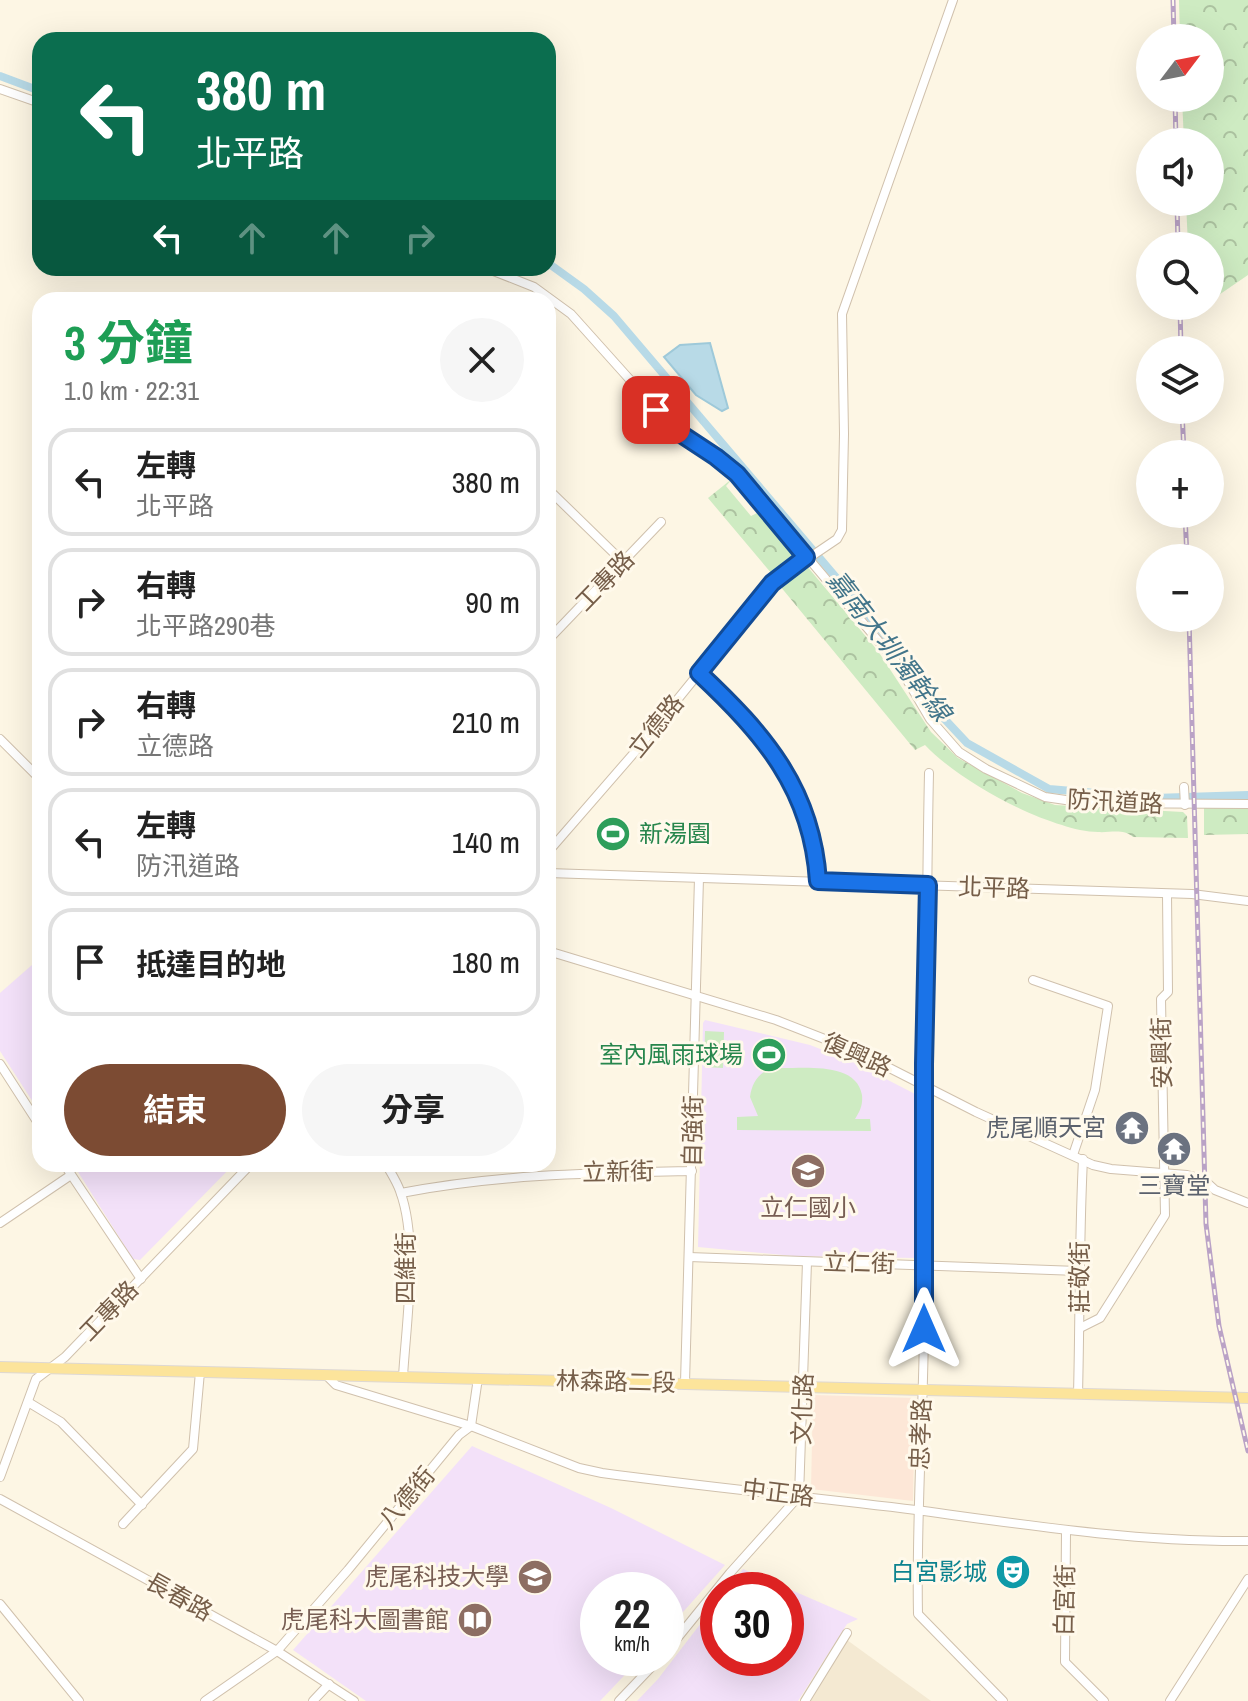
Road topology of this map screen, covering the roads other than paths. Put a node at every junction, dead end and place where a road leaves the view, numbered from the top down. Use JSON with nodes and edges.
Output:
{"nodes":[{"id":1,"x":953,"y":0,"type":"edge"},
{"id":2,"x":0,"y":89,"type":"edge"},
{"id":3,"x":32,"y":100,"type":"edge"},
{"id":4,"x":506,"y":276,"type":"edge"},
{"id":5,"x":541,"y":292,"type":"edge"},
{"id":6,"x":556,"y":303,"type":"edge"},
{"id":7,"x":556,"y":497,"type":"edge"},
{"id":8,"x":661,"y":522,"type":"dead end"},
{"id":9,"x":808,"y":556,"type":"junction"},
{"id":10,"x":623,"y":562,"type":"junction"},
{"id":11,"x":556,"y":632,"type":"edge"},
{"id":12,"x":699,"y":673,"type":"junction"},
{"id":13,"x":0,"y":739,"type":"edge"},
{"id":14,"x":32,"y":771,"type":"edge"},
{"id":15,"x":929,"y":773,"type":"dead end"},
{"id":16,"x":1184,"y":787,"type":"dead end"},
{"id":17,"x":1248,"y":804,"type":"edge"},
{"id":18,"x":1185,"y":805,"type":"junction"},
{"id":19,"x":556,"y":843,"type":"edge"},
{"id":20,"x":556,"y":873,"type":"edge"},
{"id":21,"x":699,"y":878,"type":"junction"},
{"id":22,"x":818,"y":881,"type":"junction"},
{"id":23,"x":928,"y":885,"type":"junction"},
{"id":24,"x":1167,"y":894,"type":"junction"},
{"id":25,"x":1248,"y":901,"type":"edge"},
{"id":26,"x":556,"y":953,"type":"edge"},
{"id":27,"x":1033,"y":980,"type":"dead end"},
{"id":28,"x":697,"y":995,"type":"junction"},
{"id":29,"x":0,"y":1064,"type":"edge"},
{"id":30,"x":925,"y":1086,"type":"junction"},
{"id":31,"x":32,"y":1114,"type":"edge"},
{"id":32,"x":1073,"y":1155,"type":"junction"},
{"id":33,"x":1083,"y":1159,"type":"junction"},
{"id":34,"x":692,"y":1171,"type":"junction"},
{"id":35,"x":69,"y":1172,"type":"edge"},
{"id":36,"x":243,"y":1172,"type":"edge"},
{"id":37,"x":390,"y":1172,"type":"edge"},
{"id":38,"x":1163,"y":1173,"type":"junction"},
{"id":39,"x":71,"y":1175,"type":"junction"},
{"id":40,"x":401,"y":1193,"type":"junction"},
{"id":41,"x":1248,"y":1203,"type":"edge"},
{"id":42,"x":0,"y":1223,"type":"edge"},
{"id":43,"x":689,"y":1257,"type":"junction"},
{"id":44,"x":807,"y":1262,"type":"junction"},
{"id":45,"x":924,"y":1266,"type":"junction"},
{"id":46,"x":1078,"y":1271,"type":"junction"},
{"id":47,"x":141,"y":1279,"type":"junction"},
{"id":48,"x":1080,"y":1328,"type":"junction"},
{"id":49,"x":0,"y":1367,"type":"edge"},
{"id":50,"x":53,"y":1368,"type":"junction"},
{"id":51,"x":200,"y":1372,"type":"junction"},
{"id":52,"x":326,"y":1375,"type":"junction"},
{"id":53,"x":403,"y":1377,"type":"junction"},
{"id":54,"x":478,"y":1378,"type":"junction"},
{"id":55,"x":685,"y":1383,"type":"junction"},
{"id":56,"x":804,"y":1387,"type":"junction"},
{"id":57,"x":923,"y":1390,"type":"junction"},
{"id":58,"x":1078,"y":1394,"type":"junction"},
{"id":59,"x":1248,"y":1398,"type":"edge"},
{"id":60,"x":28,"y":1402,"type":"junction"},
{"id":61,"x":471,"y":1426,"type":"junction"},
{"id":62,"x":0,"y":1477,"type":"edge"},
{"id":63,"x":799,"y":1496,"type":"junction"},
{"id":64,"x":0,"y":1499,"type":"edge"},
{"id":65,"x":142,"y":1505,"type":"junction"},
{"id":66,"x":918,"y":1511,"type":"junction"},
{"id":67,"x":123,"y":1524,"type":"dead end"},
{"id":68,"x":1066,"y":1532,"type":"junction"},
{"id":69,"x":1248,"y":1541,"type":"edge"},
{"id":70,"x":1248,"y":1579,"type":"edge"},
{"id":71,"x":0,"y":1604,"type":"edge"},
{"id":72,"x":684,"y":1630,"type":"edge"},
{"id":73,"x":847,"y":1633,"type":"dead end"},
{"id":74,"x":277,"y":1651,"type":"junction"},
{"id":75,"x":643,"y":1676,"type":"edge"},
{"id":76,"x":329,"y":1684,"type":"junction"},
{"id":77,"x":79,"y":1701,"type":"edge"},
{"id":78,"x":205,"y":1701,"type":"edge"},
{"id":79,"x":313,"y":1701,"type":"edge"},
{"id":80,"x":354,"y":1701,"type":"edge"},
{"id":81,"x":619,"y":1701,"type":"edge"},
{"id":82,"x":805,"y":1701,"type":"edge"},
{"id":83,"x":1003,"y":1701,"type":"edge"},
{"id":84,"x":1104,"y":1701,"type":"edge"},
{"id":85,"x":1170,"y":1701,"type":"edge"}],
"edges":[{"from":1,"to":9,"type":"street","name":"立德路"},
{"from":2,"to":3,"type":"street"},
{"from":4,"to":5,"type":"street","name":"防汛道路"},
{"from":6,"to":9,"type":"street","name":"防汛道路"},
{"from":7,"to":10,"type":"street"},
{"from":8,"to":10,"type":"street","name":"工專路"},
{"from":9,"to":12,"type":"street","name":"立德路"},
{"from":9,"to":18,"type":"street","name":"防汛道路"},
{"from":10,"to":11,"type":"street","name":"工專路"},
{"from":12,"to":19,"type":"street","name":"立德路"},
{"from":12,"to":22,"type":"street"},
{"from":13,"to":14,"type":"street"},
{"from":15,"to":23,"type":"street","name":"忠孝路"},
{"from":16,"to":18,"type":"street"},
{"from":17,"to":18,"type":"street","name":"防汛道路"},
{"from":20,"to":21,"type":"street","name":"北平路"},
{"from":21,"to":22,"type":"street","name":"北平路"},
{"from":21,"to":28,"type":"street","name":"自強街"},
{"from":22,"to":23,"type":"street","name":"北平路"},
{"from":23,"to":24,"type":"street","name":"北平路"},
{"from":23,"to":30,"type":"street","name":"忠孝路"},
{"from":24,"to":25,"type":"street","name":"北平路"},
{"from":24,"to":38,"type":"street","name":"安興街"},
{"from":26,"to":28,"type":"street","name":"復興路"},
{"from":27,"to":32,"type":"street"},
{"from":28,"to":30,"type":"street","name":"復興路"},
{"from":28,"to":34,"type":"street","name":"自強街"},
{"from":29,"to":31,"type":"street"},
{"from":30,"to":32,"type":"street","name":"復興路"},
{"from":30,"to":45,"type":"street","name":"忠孝路"},
{"from":32,"to":33,"type":"street","name":"復興路"},
{"from":33,"to":38,"type":"street","name":"復興路"},
{"from":33,"to":46,"type":"street","name":"莊敬街"},
{"from":34,"to":40,"type":"street","name":"立新街"},
{"from":34,"to":43,"type":"street","name":"自強街"},
{"from":35,"to":39,"type":"street"},
{"from":36,"to":47,"type":"street","name":"工專路"},
{"from":37,"to":40,"type":"street","name":"四維街"},
{"from":38,"to":41,"type":"street","name":"復興路"},
{"from":38,"to":48,"type":"street","name":"安興街"},
{"from":39,"to":42,"type":"street"},
{"from":39,"to":47,"type":"street"},
{"from":40,"to":53,"type":"street","name":"四維街"},
{"from":43,"to":44,"type":"street","name":"立仁街"},
{"from":43,"to":55,"type":"street","name":"自強街"},
{"from":44,"to":45,"type":"street","name":"立仁街"},
{"from":44,"to":56,"type":"street","name":"文化路"},
{"from":45,"to":46,"type":"street","name":"立仁街"},
{"from":45,"to":57,"type":"street","name":"忠孝路"},
{"from":46,"to":48,"type":"street","name":"莊敬街"},
{"from":47,"to":50,"type":"street","name":"工專路"},
{"from":48,"to":58,"type":"street","name":"莊敬街"},
{"from":49,"to":50,"type":"main road","name":"林森路二段"},
{"from":50,"to":51,"type":"main road","name":"林森路二段"},
{"from":50,"to":60,"type":"street","name":"工專路"},
{"from":51,"to":52,"type":"main road","name":"林森路二段"},
{"from":51,"to":65,"type":"street"},
{"from":52,"to":53,"type":"main road","name":"林森路二段"},
{"from":52,"to":61,"type":"street","name":"中正路"},
{"from":53,"to":54,"type":"main road","name":"林森路二段"},
{"from":54,"to":55,"type":"main road","name":"林森路二段"},
{"from":54,"to":61,"type":"street"},
{"from":55,"to":56,"type":"main road","name":"林森路二段"},
{"from":56,"to":57,"type":"main road","name":"林森路二段"},
{"from":56,"to":63,"type":"street","name":"文化路"},
{"from":57,"to":58,"type":"main road","name":"林森路二段"},
{"from":57,"to":66,"type":"street","name":"忠孝路"},
{"from":58,"to":59,"type":"main road","name":"林森路二段"},
{"from":60,"to":62,"type":"street","name":"工專路"},
{"from":60,"to":65,"type":"street"},
{"from":61,"to":63,"type":"street","name":"中正路"},
{"from":61,"to":74,"type":"street","name":"八德街"},
{"from":63,"to":66,"type":"street","name":"中正路"},
{"from":63,"to":72,"type":"street"},
{"from":64,"to":74,"type":"street","name":"長春路"},
{"from":65,"to":67,"type":"street"},
{"from":66,"to":68,"type":"street","name":"中正路"},
{"from":66,"to":83,"type":"street","name":"忠孝路"},
{"from":68,"to":69,"type":"street","name":"中正路"},
{"from":68,"to":84,"type":"street","name":"白宮街"},
{"from":70,"to":85,"type":"street"},
{"from":71,"to":77,"type":"street"},
{"from":73,"to":82,"type":"street"},
{"from":74,"to":76,"type":"street","name":"長春路"},
{"from":74,"to":78,"type":"street","name":"八德街"},
{"from":75,"to":81,"type":"street"},
{"from":76,"to":79,"type":"street"},
{"from":76,"to":80,"type":"street","name":"長春路"}]}
